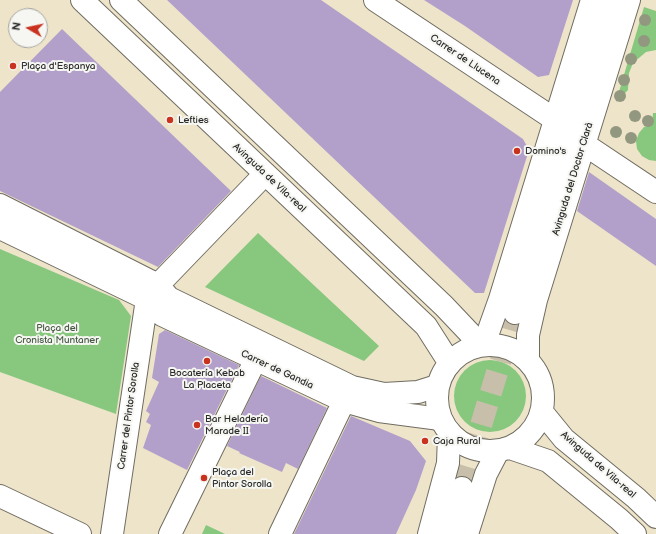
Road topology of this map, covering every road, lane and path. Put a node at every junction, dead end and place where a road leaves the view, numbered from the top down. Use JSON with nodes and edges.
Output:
{"nodes":[{"id":1,"x":82,"y":0,"type":"edge"},
{"id":2,"x":121,"y":0,"type":"edge"},
{"id":3,"x":375,"y":0,"type":"edge"},
{"id":4,"x":592,"y":0,"type":"edge"},
{"id":5,"x":611,"y":0,"type":"edge"},
{"id":6,"x":629,"y":0,"type":"edge"},
{"id":7,"x":554,"y":119,"type":"junction"},
{"id":8,"x":584,"y":144,"type":"junction"},
{"id":9,"x":265,"y":174,"type":"junction"},
{"id":10,"x":656,"y":192,"type":"edge"},
{"id":11,"x":0,"y":205,"type":"edge"},
{"id":12,"x":0,"y":228,"type":"edge"},
{"id":13,"x":158,"y":294,"type":"junction"},
{"id":14,"x":515,"y":313,"type":"tunnel mouth"},
{"id":15,"x":482,"y":344,"type":"junction"},
{"id":16,"x":256,"y":359,"type":"junction"},
{"id":17,"x":528,"y":360,"type":"junction"},
{"id":18,"x":449,"y":362,"type":"junction"},
{"id":19,"x":437,"y":386,"type":"junction"},
{"id":20,"x":344,"y":401,"type":"junction"},
{"id":21,"x":542,"y":412,"type":"junction"},
{"id":22,"x":445,"y":427,"type":"junction"},
{"id":23,"x":504,"y":449,"type":"junction"},
{"id":24,"x":462,"y":488,"type":"tunnel mouth"},
{"id":25,"x":0,"y":496,"type":"edge"},
{"id":26,"x":656,"y":517,"type":"edge"},
{"id":27,"x":80,"y":534,"type":"edge"},
{"id":28,"x":112,"y":534,"type":"edge"},
{"id":29,"x":170,"y":534,"type":"edge"},
{"id":30,"x":280,"y":534,"type":"edge"},
{"id":31,"x":429,"y":534,"type":"edge"},
{"id":32,"x":448,"y":534,"type":"edge"},
{"id":33,"x":467,"y":534,"type":"edge"},
{"id":34,"x":635,"y":534,"type":"edge"}],
"edges":[{"from":1,"to":9,"type":"street","name":"Avinguda de Vila-real"},
{"from":2,"to":15,"type":"street"},
{"from":3,"to":7,"type":"street","name":"Carrer de Llucena"},
{"from":4,"to":7,"type":"street"},
{"from":5,"to":14,"type":"street","name":"Avinguda del Doctor Clarà"},
{"from":6,"to":8,"type":"street","name":"Avinguda del Doctor Clarà"},
{"from":7,"to":15,"type":"street"},
{"from":8,"to":10,"type":"street"},
{"from":8,"to":17,"type":"street","name":"Avinguda del Doctor Clarà"},
{"from":9,"to":13,"type":"street"},
{"from":9,"to":18,"type":"street","name":"Avinguda de Vila-real"},
{"from":11,"to":13,"type":"street","name":"Carrer de Gandia"},
{"from":12,"to":13,"type":"street"},
{"from":13,"to":16,"type":"street","name":"Carrer de Gandia"},
{"from":13,"to":19,"type":"street","name":"Carrer de Gandia"},
{"from":13,"to":28,"type":"street","name":"Carrer del Pintor Sorolla"},
{"from":15,"to":17,"type":"street"},
{"from":15,"to":18,"type":"street"},
{"from":16,"to":20,"type":"street","name":"Carrer de Gandia"},
{"from":16,"to":29,"type":"street"},
{"from":17,"to":21,"type":"street"},
{"from":18,"to":19,"type":"street"},
{"from":19,"to":22,"type":"street"},
{"from":20,"to":22,"type":"street","name":"Carrer de Gandia"},
{"from":20,"to":30,"type":"street"},
{"from":21,"to":23,"type":"street"},
{"from":21,"to":26,"type":"street","name":"Avinguda de Vila-real"},
{"from":22,"to":23,"type":"street"},
{"from":22,"to":31,"type":"street"},
{"from":23,"to":33,"type":"street"},
{"from":23,"to":34,"type":"street"},
{"from":24,"to":32,"type":"street"},
{"from":25,"to":27,"type":"street"}]}
